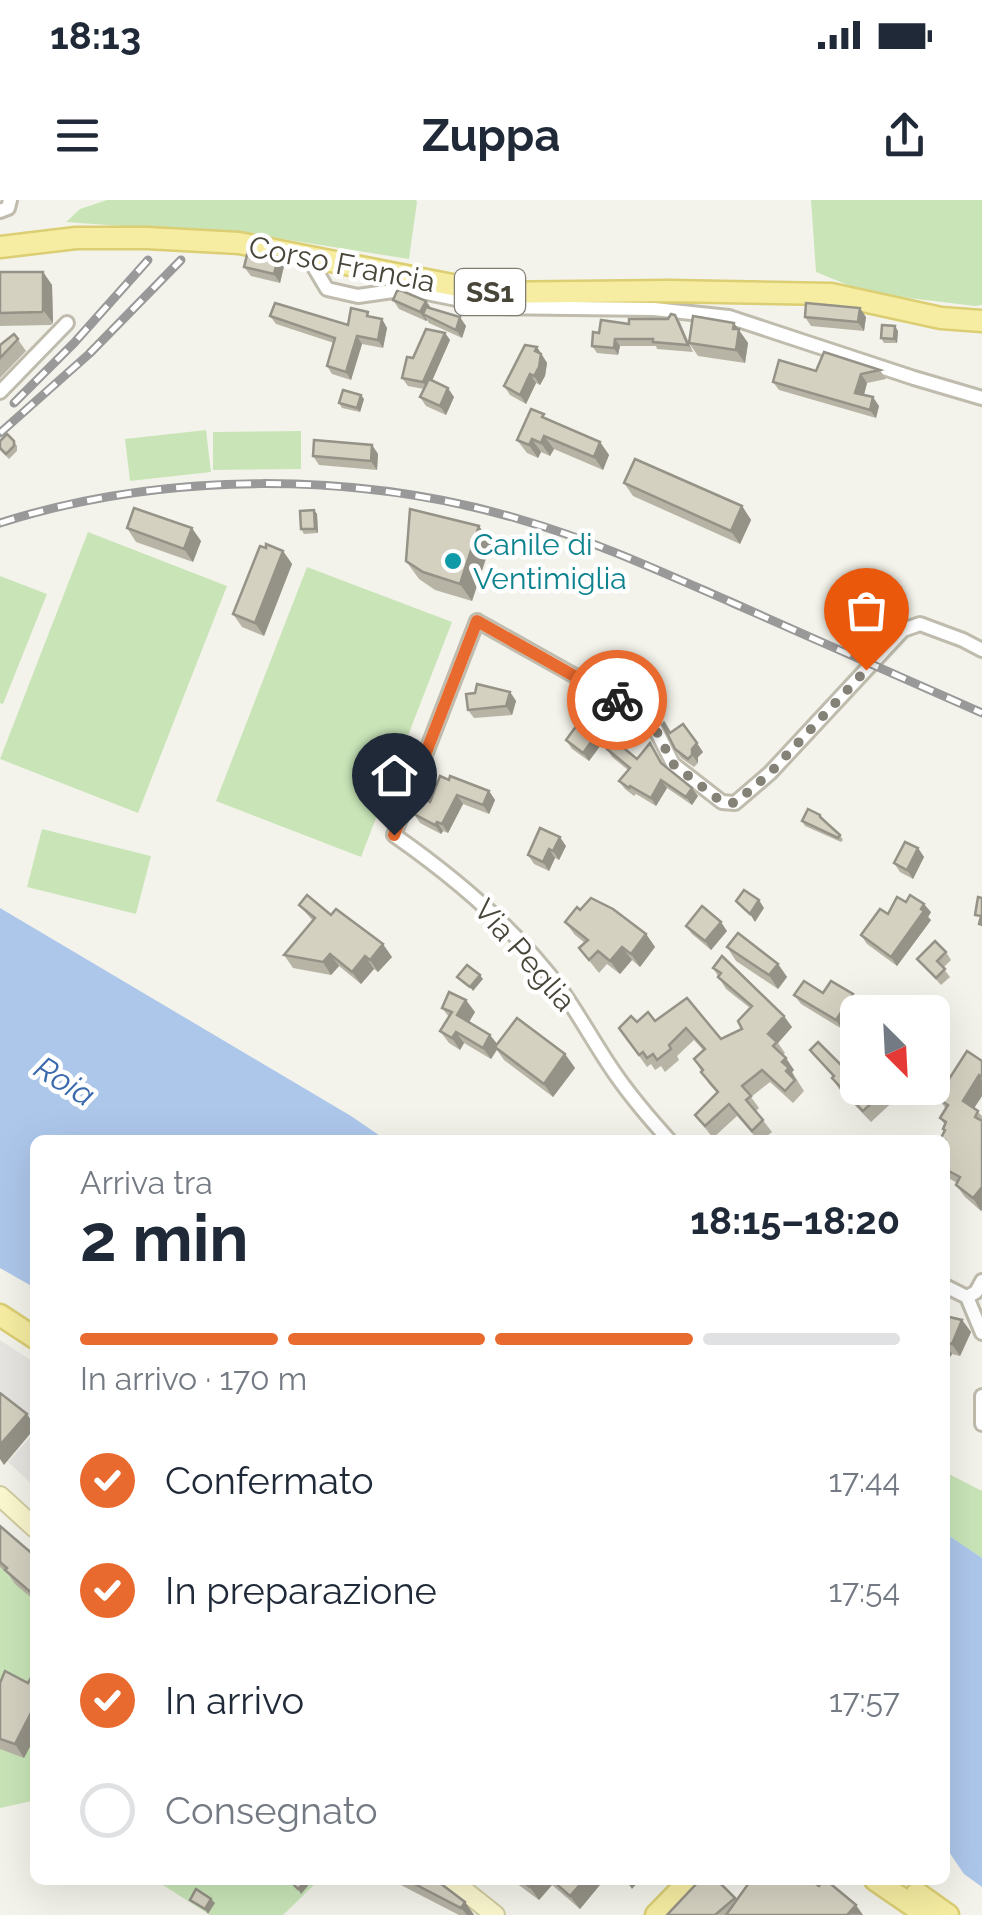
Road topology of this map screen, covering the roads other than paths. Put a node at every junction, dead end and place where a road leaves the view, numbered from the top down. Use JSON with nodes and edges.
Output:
{"nodes":[{"id":1,"x":10,"y":200,"type":"edge"},
{"id":2,"x":0,"y":211,"type":"edge"},
{"id":3,"x":0,"y":248,"type":"edge"},
{"id":4,"x":308,"y":257,"type":"junction"},
{"id":5,"x":982,"y":321,"type":"edge"},
{"id":6,"x":67,"y":323,"type":"dead end"},
{"id":7,"x":0,"y":392,"type":"edge"},
{"id":8,"x":982,"y":398,"type":"edge"},
{"id":9,"x":982,"y":650,"type":"edge"},
{"id":10,"x":666,"y":1135,"type":"edge"},
{"id":11,"x":982,"y":1280,"type":"edge"},
{"id":12,"x":950,"y":1288,"type":"edge"},
{"id":13,"x":968,"y":1297,"type":"junction"},
{"id":14,"x":0,"y":1315,"type":"edge"},
{"id":15,"x":982,"y":1333,"type":"edge"},
{"id":16,"x":30,"y":1335,"type":"edge"},
{"id":17,"x":982,"y":1396,"type":"edge"},
{"id":18,"x":981,"y":1420,"type":"edge"},
{"id":19,"x":0,"y":1496,"type":"edge"},
{"id":20,"x":30,"y":1523,"type":"edge"},
{"id":21,"x":457,"y":1885,"type":"edge"},
{"id":22,"x":685,"y":1885,"type":"edge"},
{"id":23,"x":881,"y":1885,"type":"edge"},
{"id":24,"x":905,"y":1885,"type":"edge"},
{"id":25,"x":494,"y":1915,"type":"edge"},
{"id":26,"x":656,"y":1915,"type":"edge"},
{"id":27,"x":926,"y":1915,"type":"edge"},
{"id":28,"x":948,"y":1915,"type":"edge"}],
"edges":[{"from":1,"to":2,"type":"street"},
{"from":3,"to":4,"type":"main road","name":"Corso Francia","number":"SS1"},
{"from":4,"to":5,"type":"main road","name":"Corso Francia","number":"SS1"},
{"from":4,"to":8,"type":"street"},
{"from":6,"to":7,"type":"street"},
{"from":9,"to":10,"type":"street","name":"Via Peglia"},
{"from":11,"to":13,"type":"street"},
{"from":12,"to":13,"type":"street"},
{"from":13,"to":15,"type":"street"},
{"from":14,"to":16,"type":"main road"},
{"from":17,"to":18,"type":"street"},
{"from":19,"to":20,"type":"main road"},
{"from":21,"to":25,"type":"main road"},
{"from":22,"to":26,"type":"main road"},
{"from":23,"to":27,"type":"main road"},
{"from":24,"to":28,"type":"main road"}]}
